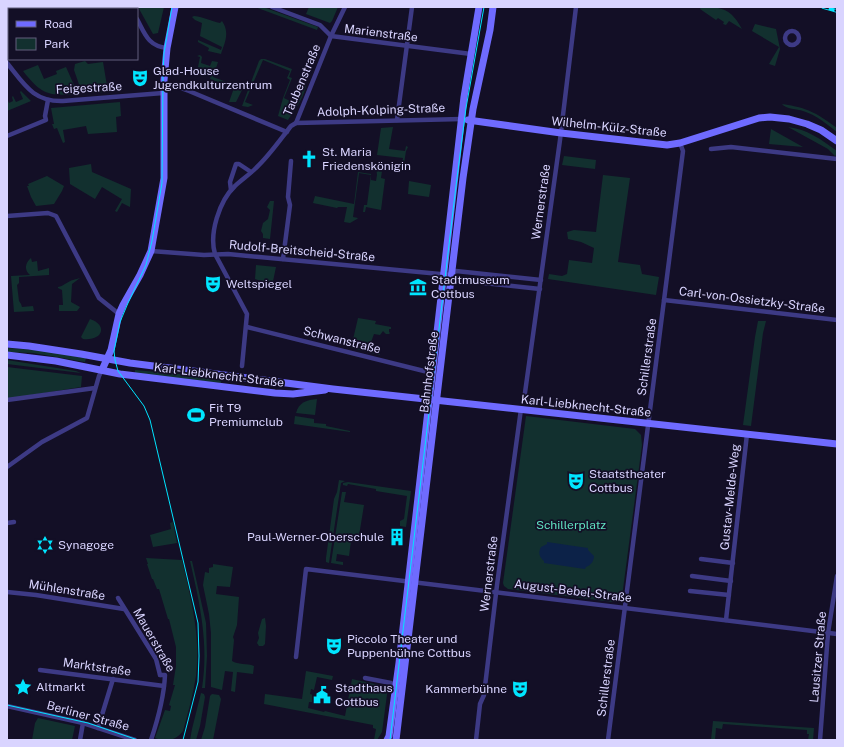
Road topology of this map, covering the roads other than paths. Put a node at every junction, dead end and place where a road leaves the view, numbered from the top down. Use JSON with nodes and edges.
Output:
{"nodes":[{"id":1,"x":175,"y":7,"type":"edge"},
{"id":2,"x":272,"y":7,"type":"edge"},
{"id":3,"x":345,"y":7,"type":"edge"},
{"id":4,"x":412,"y":7,"type":"edge"},
{"id":5,"x":479,"y":7,"type":"edge"},
{"id":6,"x":493,"y":7,"type":"edge"},
{"id":7,"x":576,"y":7,"type":"edge"},
{"id":8,"x":138,"y":21,"type":"edge"},
{"id":9,"x":332,"y":36,"type":"junction"},
{"id":10,"x":407,"y":46,"type":"junction"},
{"id":11,"x":167,"y":48,"type":"junction"},
{"id":12,"x":471,"y":54,"type":"junction"},
{"id":13,"x":7,"y":63,"type":"edge"},
{"id":14,"x":164,"y":84,"type":"junction"},
{"id":15,"x":164,"y":93,"type":"junction"},
{"id":16,"x":48,"y":100,"type":"junction"},
{"id":17,"x":467,"y":119,"type":"junction"},
{"id":18,"x":397,"y":120,"type":"junction"},
{"id":19,"x":296,"y":123,"type":"junction"},
{"id":20,"x":287,"y":132,"type":"junction"},
{"id":21,"x":561,"y":134,"type":"junction"},
{"id":22,"x":7,"y":136,"type":"edge"},
{"id":23,"x":837,"y":141,"type":"edge"},
{"id":24,"x":680,"y":143,"type":"junction"},
{"id":25,"x":711,"y":149,"type":"dead end"},
{"id":26,"x":837,"y":159,"type":"edge"},
{"id":27,"x":291,"y":161,"type":"dead end"},
{"id":28,"x":251,"y":172,"type":"junction"},
{"id":29,"x":231,"y":190,"type":"junction"},
{"id":30,"x":7,"y":216,"type":"edge"},
{"id":31,"x":151,"y":251,"type":"junction"},
{"id":32,"x":215,"y":254,"type":"junction"},
{"id":33,"x":282,"y":259,"type":"junction"},
{"id":34,"x":448,"y":275,"type":"junction"},
{"id":35,"x":541,"y":280,"type":"junction"},
{"id":36,"x":540,"y":289,"type":"junction"},
{"id":37,"x":664,"y":300,"type":"junction"},
{"id":38,"x":119,"y":314,"type":"junction"},
{"id":39,"x":837,"y":320,"type":"edge"},
{"id":40,"x":247,"y":327,"type":"junction"},
{"id":41,"x":7,"y":344,"type":"edge"},
{"id":42,"x":7,"y":355,"type":"edge"},
{"id":43,"x":108,"y":359,"type":"junction"},
{"id":44,"x":242,"y":366,"type":"dead end"},
{"id":45,"x":102,"y":370,"type":"junction"},
{"id":46,"x":432,"y":373,"type":"junction"},
{"id":47,"x":95,"y":388,"type":"junction"},
{"id":48,"x":333,"y":389,"type":"junction"},
{"id":49,"x":7,"y":400,"type":"edge"},
{"id":50,"x":428,"y":400,"type":"junction"},
{"id":51,"x":437,"y":400,"type":"junction"},
{"id":52,"x":524,"y":400,"type":"dead end"},
{"id":53,"x":521,"y":409,"type":"junction"},
{"id":54,"x":648,"y":424,"type":"junction"},
{"id":55,"x":747,"y":434,"type":"junction"},
{"id":56,"x":837,"y":444,"type":"edge"},
{"id":57,"x":7,"y":467,"type":"edge"},
{"id":58,"x":14,"y":522,"type":"dead end"},
{"id":59,"x":7,"y":523,"type":"edge"},
{"id":60,"x":701,"y":559,"type":"dead end"},
{"id":61,"x":733,"y":563,"type":"junction"},
{"id":62,"x":692,"y":576,"type":"dead end"},
{"id":63,"x":837,"y":576,"type":"edge"},
{"id":64,"x":731,"y":581,"type":"junction"},
{"id":65,"x":411,"y":582,"type":"junction"},
{"id":66,"x":690,"y":590,"type":"dead end"},
{"id":67,"x":7,"y":592,"type":"edge"},
{"id":68,"x":497,"y":592,"type":"junction"},
{"id":69,"x":729,"y":595,"type":"junction"},
{"id":70,"x":118,"y":598,"type":"dead end"},
{"id":71,"x":625,"y":608,"type":"junction"},
{"id":72,"x":124,"y":609,"type":"junction"},
{"id":73,"x":726,"y":620,"type":"junction"},
{"id":74,"x":828,"y":633,"type":"junction"},
{"id":75,"x":837,"y":634,"type":"edge"},
{"id":76,"x":296,"y":657,"type":"dead end"},
{"id":77,"x":40,"y":670,"type":"dead end"},
{"id":78,"x":160,"y":675,"type":"junction"},
{"id":79,"x":366,"y":678,"type":"dead end"},
{"id":80,"x":113,"y":679,"type":"junction"},
{"id":81,"x":391,"y":683,"type":"dead end"},
{"id":82,"x":151,"y":684,"type":"junction"},
{"id":83,"x":164,"y":686,"type":"junction"},
{"id":84,"x":7,"y":706,"type":"edge"},
{"id":85,"x":83,"y":723,"type":"junction"},
{"id":86,"x":98,"y":728,"type":"junction"},
{"id":87,"x":80,"y":740,"type":"edge"},
{"id":88,"x":135,"y":740,"type":"edge"},
{"id":89,"x":151,"y":740,"type":"edge"},
{"id":90,"x":387,"y":740,"type":"edge"},
{"id":91,"x":396,"y":740,"type":"edge"},
{"id":92,"x":476,"y":740,"type":"edge"},
{"id":93,"x":608,"y":740,"type":"edge"},
{"id":94,"x":820,"y":740,"type":"edge"}],
"edges":[{"from":1,"to":11,"type":"main road"},
{"from":2,"to":9,"type":"street","name":"Marienstraße"},
{"from":3,"to":9,"type":"street","name":"Taubenstraße"},
{"from":4,"to":10,"type":"street"},
{"from":5,"to":12,"type":"main road","name":"Bahnhofstraße"},
{"from":6,"to":17,"type":"main road","name":"Bahnhofstraße"},
{"from":7,"to":21,"type":"street","name":"Wernerstraße"},
{"from":8,"to":11,"type":"street"},
{"from":9,"to":10,"type":"street","name":"Marienstraße"},
{"from":9,"to":19,"type":"street","name":"Taubenstraße"},
{"from":10,"to":12,"type":"street","name":"Marienstraße"},
{"from":10,"to":18,"type":"street"},
{"from":11,"to":14,"type":"main road"},
{"from":12,"to":17,"type":"main road","name":"Bahnhofstraße"},
{"from":13,"to":16,"type":"street","name":"Feigestraße"},
{"from":14,"to":15,"type":"main road"},
{"from":14,"to":20,"type":"street"},
{"from":15,"to":16,"type":"street","name":"Feigestraße"},
{"from":15,"to":31,"type":"main road"},
{"from":16,"to":22,"type":"street"},
{"from":17,"to":18,"type":"street","name":"Adolph-Kolping-Straße"},
{"from":17,"to":21,"type":"main road","name":"Wilhelm-Külz-Straße"},
{"from":17,"to":34,"type":"main road","name":"Bahnhofstraße"},
{"from":18,"to":19,"type":"street","name":"Adolph-Kolping-Straße"},
{"from":19,"to":20,"type":"street","name":"Taubenstraße"},
{"from":20,"to":28,"type":"street","name":"Taubenstraße"},
{"from":21,"to":24,"type":"main road","name":"Wilhelm-Külz-Straße"},
{"from":21,"to":35,"type":"street","name":"Wernerstraße"},
{"from":23,"to":24,"type":"main road","name":"Wilhelm-Külz-Straße"},
{"from":24,"to":37,"type":"street","name":"Schillerstraße"},
{"from":25,"to":26,"type":"street"},
{"from":27,"to":33,"type":"street"},
{"from":28,"to":29,"type":"street","name":"Taubenstraße"},
{"from":28,"to":29,"type":"street","name":"Taubenstraße"},
{"from":29,"to":32,"type":"street","name":"Taubenstraße"},
{"from":30,"to":38,"type":"street"},
{"from":31,"to":32,"type":"street","name":"Rudolf-Breitscheid-Straße"},
{"from":31,"to":38,"type":"main road"},
{"from":32,"to":33,"type":"street","name":"Rudolf-Breitscheid-Straße"},
{"from":32,"to":40,"type":"street"},
{"from":33,"to":34,"type":"street","name":"Rudolf-Breitscheid-Straße"},
{"from":34,"to":35,"type":"street","name":"Rudolf-Breitscheid-Straße"},
{"from":34,"to":36,"type":"street","name":"Rudolf-Breitscheid-Straße"},
{"from":34,"to":46,"type":"main road","name":"Bahnhofstraße"},
{"from":34,"to":51,"type":"main road","name":"Bahnhofstraße"},
{"from":35,"to":36,"type":"street","name":"Wernerstraße"},
{"from":36,"to":52,"type":"street","name":"Wernerstraße"},
{"from":37,"to":39,"type":"street","name":"Carl-von-Ossietzky-Straße"},
{"from":37,"to":54,"type":"street","name":"Schillerstraße"},
{"from":38,"to":43,"type":"main road"},
{"from":40,"to":44,"type":"street"},
{"from":40,"to":46,"type":"street","name":"Schwanstraße"},
{"from":41,"to":43,"type":"main road","name":"Karl-Liebknecht-Straße"},
{"from":42,"to":45,"type":"main road","name":"Karl-Liebknecht-Straße"},
{"from":43,"to":45,"type":"main road"},
{"from":43,"to":48,"type":"main road","name":"Karl-Liebknecht-Straße"},
{"from":45,"to":47,"type":"street"},
{"from":45,"to":48,"type":"main road","name":"Karl-Liebknecht-Straße"},
{"from":46,"to":50,"type":"main road","name":"Bahnhofstraße"},
{"from":47,"to":49,"type":"street"},
{"from":47,"to":57,"type":"street"},
{"from":48,"to":50,"type":"main road","name":"Karl-Liebknecht-Straße"},
{"from":50,"to":51,"type":"main road","name":"Karl-Liebknecht-Straße"},
{"from":50,"to":65,"type":"main road","name":"Bahnhofstraße"},
{"from":51,"to":53,"type":"main road","name":"Karl-Liebknecht-Straße"},
{"from":51,"to":65,"type":"main road","name":"Bahnhofstraße"},
{"from":53,"to":54,"type":"main road","name":"Karl-Liebknecht-Straße"},
{"from":53,"to":68,"type":"street","name":"Wernerstraße"},
{"from":54,"to":55,"type":"main road","name":"Karl-Liebknecht-Straße"},
{"from":54,"to":71,"type":"street","name":"Schillerstraße"},
{"from":55,"to":56,"type":"main road","name":"Karl-Liebknecht-Straße"},
{"from":55,"to":61,"type":"street","name":"Gustav-Melde-Weg"},
{"from":58,"to":59,"type":"street"},
{"from":60,"to":61,"type":"street","name":"Gustav-Melde-Weg"},
{"from":61,"to":64,"type":"street","name":"Gustav-Melde-Weg"},
{"from":62,"to":64,"type":"street"},
{"from":63,"to":74,"type":"street","name":"Lausitzer Straße"},
{"from":64,"to":69,"type":"street","name":"Gustav-Melde-Weg"},
{"from":65,"to":68,"type":"street","name":"August-Bebel-Straße"},
{"from":65,"to":76,"type":"street","name":"August-Bebel-Straße"},
{"from":65,"to":90,"type":"main road","name":"Bahnhofstraße"},
{"from":65,"to":91,"type":"main road","name":"Bahnhofstraße"},
{"from":66,"to":69,"type":"street"},
{"from":67,"to":72,"type":"street","name":"Mühlenstraße"},
{"from":68,"to":71,"type":"street","name":"August-Bebel-Straße"},
{"from":68,"to":92,"type":"street","name":"Wernerstraße"},
{"from":69,"to":73,"type":"street","name":"Gustav-Melde-Weg"},
{"from":70,"to":72,"type":"street","name":"Mauerstraße"},
{"from":71,"to":73,"type":"street","name":"August-Bebel-Straße"},
{"from":71,"to":93,"type":"street","name":"Schillerstraße"},
{"from":72,"to":78,"type":"street","name":"Mauerstraße"},
{"from":73,"to":74,"type":"street","name":"August-Bebel-Straße"},
{"from":74,"to":75,"type":"street","name":"August-Bebel-Straße"},
{"from":74,"to":94,"type":"street","name":"Lausitzer Straße"},
{"from":77,"to":80,"type":"street","name":"Marktstraße"},
{"from":78,"to":82,"type":"street"},
{"from":78,"to":83,"type":"street","name":"Mauerstraße"},
{"from":79,"to":81,"type":"street"},
{"from":80,"to":82,"type":"street","name":"Marktstraße"},
{"from":80,"to":86,"type":"street"},
{"from":82,"to":83,"type":"street","name":"Marktstraße"},
{"from":83,"to":89,"type":"street","name":"Mauerstraße"},
{"from":84,"to":85,"type":"street","name":"Berliner Straße"},
{"from":85,"to":86,"type":"street","name":"Berliner Straße"},
{"from":85,"to":87,"type":"street"},
{"from":86,"to":88,"type":"street","name":"Berliner Straße"}]}
